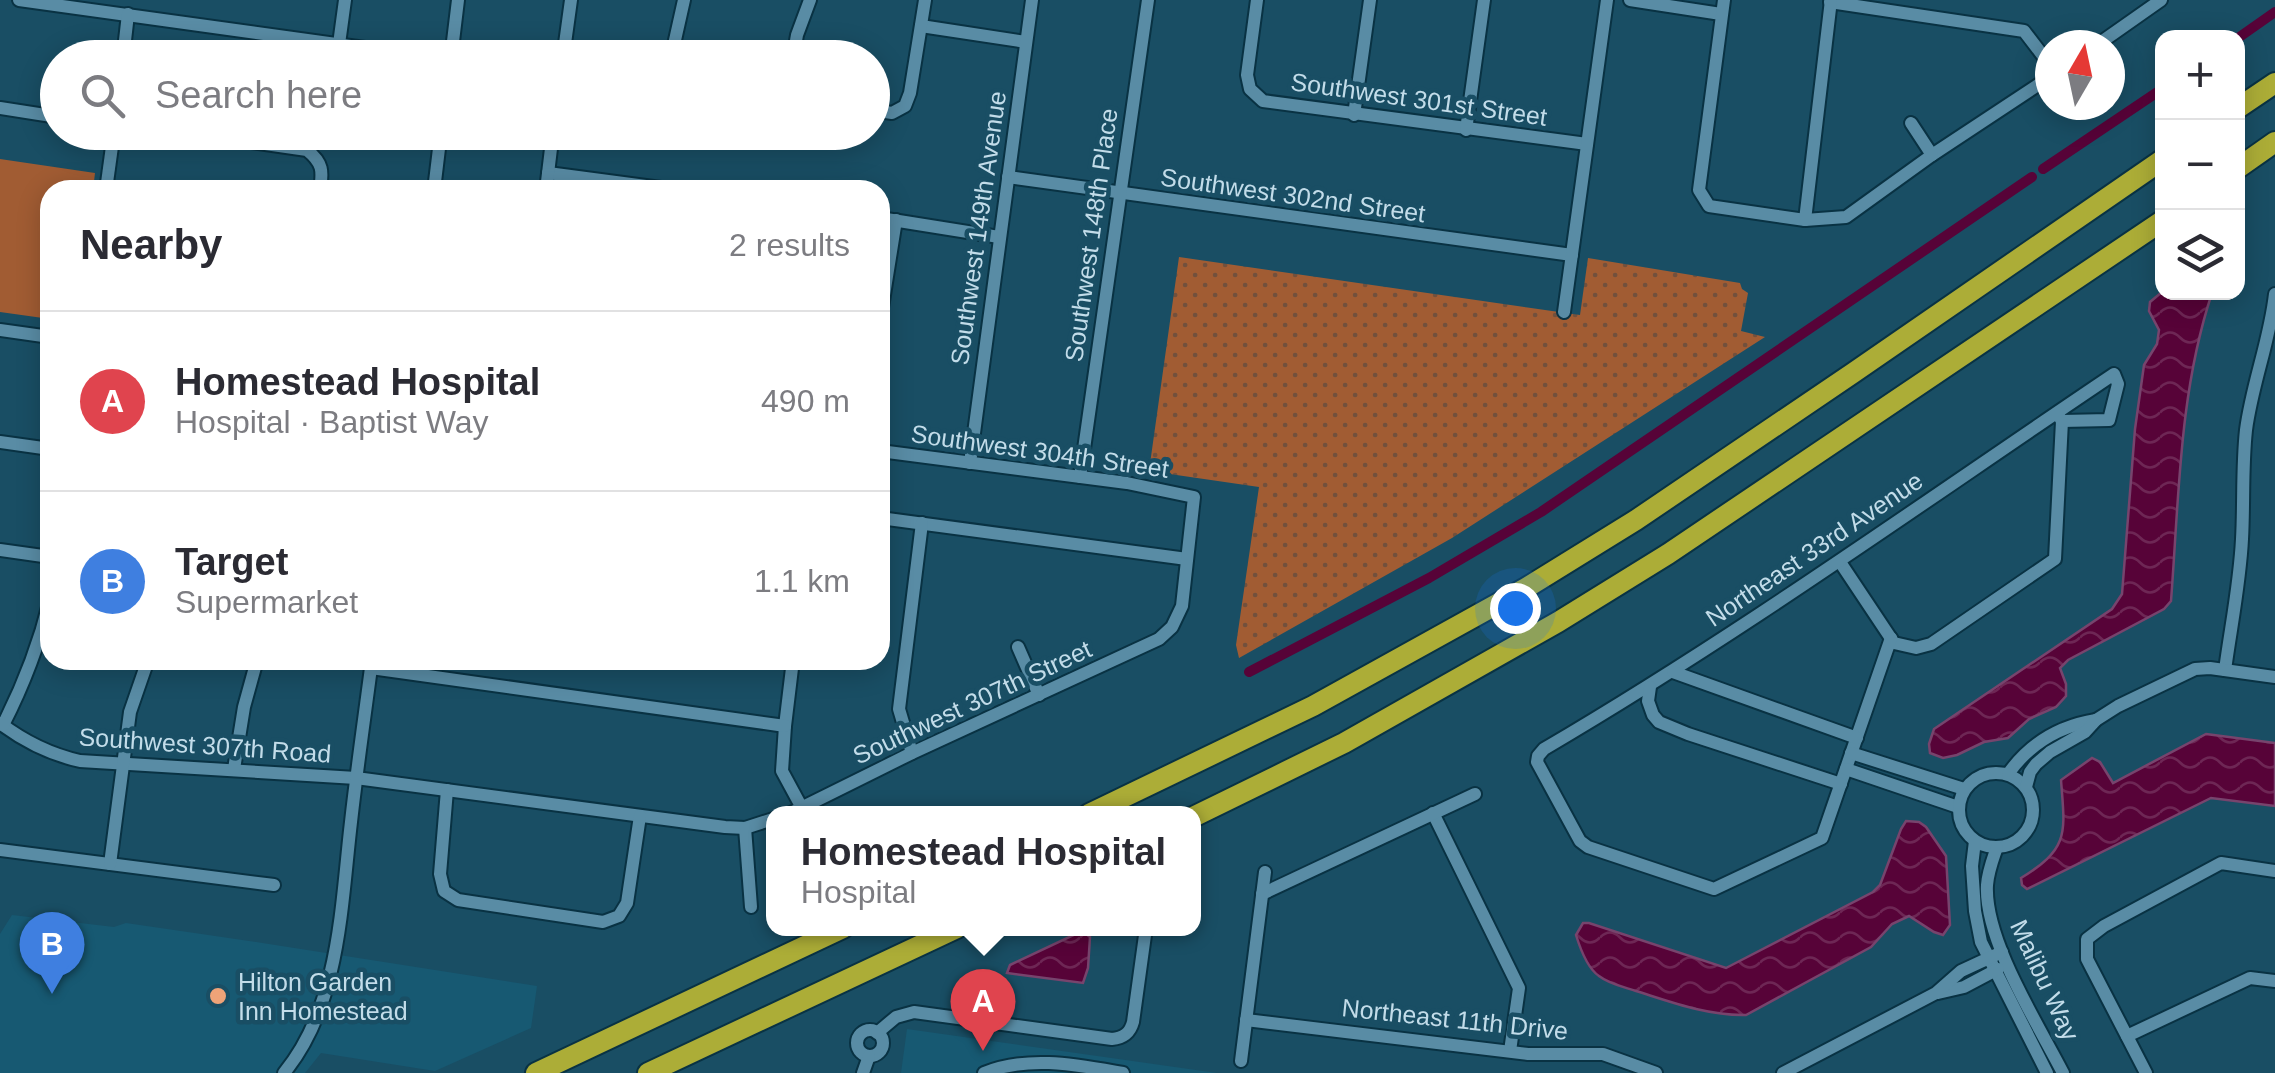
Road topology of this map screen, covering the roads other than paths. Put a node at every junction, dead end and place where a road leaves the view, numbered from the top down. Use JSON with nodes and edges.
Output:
{"nodes":[{"id":1,"x":19,"y":0,"type":"edge"},
{"id":2,"x":345,"y":0,"type":"edge"},
{"id":3,"x":458,"y":0,"type":"edge"},
{"id":4,"x":571,"y":0,"type":"edge"},
{"id":5,"x":684,"y":0,"type":"edge"},
{"id":6,"x":810,"y":0,"type":"edge"},
{"id":7,"x":924,"y":0,"type":"edge"},
{"id":8,"x":1032,"y":0,"type":"edge"},
{"id":9,"x":1148,"y":0,"type":"edge"},
{"id":10,"x":1257,"y":0,"type":"edge"},
{"id":11,"x":1370,"y":0,"type":"edge"},
{"id":12,"x":1484,"y":0,"type":"edge"},
{"id":13,"x":1607,"y":0,"type":"edge"},
{"id":14,"x":1630,"y":0,"type":"edge"},
{"id":15,"x":2161,"y":0,"type":"edge"},
{"id":16,"x":1831,"y":1,"type":"edge"},
{"id":17,"x":2143,"y":6,"type":"edge"},
{"id":18,"x":1723,"y":7,"type":"edge"},
{"id":19,"x":128,"y":14,"type":"junction"},
{"id":20,"x":921,"y":26,"type":"junction"},
{"id":21,"x":2115,"y":30,"type":"edge"},
{"id":22,"x":125,"y":40,"type":"edge"},
{"id":23,"x":311,"y":40,"type":"edge"},
{"id":24,"x":340,"y":40,"type":"edge"},
{"id":25,"x":453,"y":40,"type":"edge"},
{"id":26,"x":565,"y":40,"type":"edge"},
{"id":27,"x":675,"y":40,"type":"edge"},
{"id":28,"x":796,"y":40,"type":"edge"},
{"id":29,"x":1026,"y":42,"type":"junction"},
{"id":30,"x":2035,"y":45,"type":"edge"},
{"id":31,"x":2275,"y":83,"type":"edge"},
{"id":32,"x":2035,"y":87,"type":"edge"},
{"id":33,"x":2245,"y":103,"type":"edge"},
{"id":34,"x":0,"y":108,"type":"edge"},
{"id":35,"x":890,"y":113,"type":"edge"},
{"id":36,"x":40,"y":114,"type":"edge"},
{"id":37,"x":1354,"y":115,"type":"junction"},
{"id":38,"x":1912,"y":123,"type":"dead end"},
{"id":39,"x":1466,"y":130,"type":"junction"},
{"id":40,"x":2275,"y":142,"type":"edge"},
{"id":41,"x":1587,"y":144,"type":"junction"},
{"id":42,"x":112,"y":150,"type":"edge"},
{"id":43,"x":307,"y":150,"type":"edge"},
{"id":44,"x":439,"y":150,"type":"edge"},
{"id":45,"x":551,"y":150,"type":"edge"},
{"id":46,"x":1932,"y":155,"type":"junction"},
{"id":47,"x":2245,"y":163,"type":"edge"},
{"id":48,"x":2155,"y":165,"type":"edge"},
{"id":49,"x":548,"y":173,"type":"junction"},
{"id":50,"x":1008,"y":177,"type":"junction"},
{"id":51,"x":107,"y":180,"type":"edge"},
{"id":52,"x":322,"y":180,"type":"edge"},
{"id":53,"x":435,"y":180,"type":"edge"},
{"id":54,"x":547,"y":180,"type":"edge"},
{"id":55,"x":601,"y":180,"type":"edge"},
{"id":56,"x":1120,"y":194,"type":"junction"},
{"id":57,"x":890,"y":219,"type":"edge"},
{"id":58,"x":896,"y":220,"type":"junction"},
{"id":59,"x":1805,"y":220,"type":"junction"},
{"id":60,"x":2155,"y":225,"type":"edge"},
{"id":61,"x":999,"y":237,"type":"junction"},
{"id":62,"x":1572,"y":255,"type":"junction"},
{"id":63,"x":890,"y":258,"type":"edge"},
{"id":64,"x":2275,"y":294,"type":"edge"},
{"id":65,"x":1564,"y":312,"type":"dead end"},
{"id":66,"x":0,"y":330,"type":"edge"},
{"id":67,"x":40,"y":336,"type":"edge"},
{"id":68,"x":2059,"y":417,"type":"junction"},
{"id":69,"x":0,"y":442,"type":"edge"},
{"id":70,"x":40,"y":448,"type":"edge"},
{"id":71,"x":890,"y":452,"type":"edge"},
{"id":72,"x":970,"y":462,"type":"junction"},
{"id":73,"x":1080,"y":477,"type":"junction"},
{"id":74,"x":890,"y":519,"type":"edge"},
{"id":75,"x":922,"y":524,"type":"junction"},
{"id":76,"x":0,"y":550,"type":"edge"},
{"id":77,"x":40,"y":556,"type":"edge"},
{"id":78,"x":1186,"y":560,"type":"junction"},
{"id":79,"x":1840,"y":562,"type":"junction"},
{"id":80,"x":1892,"y":641,"type":"junction"},
{"id":81,"x":40,"y":643,"type":"edge"},
{"id":82,"x":1018,"y":647,"type":"dead end"},
{"id":83,"x":145,"y":670,"type":"edge"},
{"id":84,"x":254,"y":670,"type":"edge"},
{"id":85,"x":371,"y":670,"type":"edge"},
{"id":86,"x":412,"y":670,"type":"edge"},
{"id":87,"x":793,"y":670,"type":"edge"},
{"id":88,"x":2225,"y":670,"type":"junction"},
{"id":89,"x":1674,"y":672,"type":"junction"},
{"id":90,"x":2275,"y":677,"type":"edge"},
{"id":91,"x":1650,"y":687,"type":"junction"},
{"id":92,"x":1039,"y":694,"type":"junction"},
{"id":93,"x":2096,"y":720,"type":"junction"},
{"id":94,"x":1,"y":724,"type":"edge"},
{"id":95,"x":785,"y":726,"type":"junction"},
{"id":96,"x":1856,"y":738,"type":"junction"},
{"id":97,"x":912,"y":753,"type":"junction"},
{"id":98,"x":1852,"y":753,"type":"junction"},
{"id":99,"x":123,"y":763,"type":"junction"},
{"id":100,"x":234,"y":769,"type":"junction"},
{"id":101,"x":1846,"y":769,"type":"junction"},
{"id":102,"x":2008,"y":774,"type":"junction"},
{"id":103,"x":356,"y":778,"type":"junction"},
{"id":104,"x":1841,"y":784,"type":"junction"},
{"id":105,"x":2026,"y":787,"type":"junction"},
{"id":106,"x":1964,"y":789,"type":"junction"},
{"id":107,"x":447,"y":790,"type":"junction"},
{"id":108,"x":1474,"y":794,"type":"dead end"},
{"id":109,"x":793,"y":806,"type":"edge"},
{"id":110,"x":805,"y":806,"type":"edge"},
{"id":111,"x":1106,"y":806,"type":"edge"},
{"id":112,"x":1958,"y":808,"type":"junction"},
{"id":113,"x":1201,"y":813,"type":"edge"},
{"id":114,"x":1434,"y":814,"type":"junction"},
{"id":115,"x":640,"y":816,"type":"junction"},
{"id":116,"x":766,"y":822,"type":"edge"},
{"id":117,"x":745,"y":828,"type":"junction"},
{"id":118,"x":1976,"y":841,"type":"junction"},
{"id":119,"x":1998,"y":847,"type":"junction"},
{"id":120,"x":0,"y":850,"type":"edge"},
{"id":121,"x":110,"y":864,"type":"junction"},
{"id":122,"x":1265,"y":872,"type":"dead end"},
{"id":123,"x":2275,"y":872,"type":"edge"},
{"id":124,"x":274,"y":885,"type":"dead end"},
{"id":125,"x":1262,"y":894,"type":"junction"},
{"id":126,"x":750,"y":907,"type":"dead end"},
{"id":127,"x":827,"y":936,"type":"edge"},
{"id":128,"x":940,"y":936,"type":"edge"},
{"id":129,"x":1145,"y":936,"type":"edge"},
{"id":130,"x":1998,"y":962,"type":"junction"},
{"id":131,"x":2275,"y":981,"type":"edge"},
{"id":132,"x":1246,"y":1020,"type":"junction"},
{"id":133,"x":878,"y":1033,"type":"junction"},
{"id":134,"x":2127,"y":1036,"type":"junction"},
{"id":135,"x":1510,"y":1052,"type":"junction"},
{"id":136,"x":869,"y":1056,"type":"junction"},
{"id":137,"x":1241,"y":1061,"type":"dead end"},
{"id":138,"x":284,"y":1073,"type":"edge"},
{"id":139,"x":536,"y":1073,"type":"edge"},
{"id":140,"x":648,"y":1073,"type":"edge"},
{"id":141,"x":863,"y":1073,"type":"edge"},
{"id":142,"x":984,"y":1073,"type":"edge"},
{"id":143,"x":1123,"y":1073,"type":"edge"},
{"id":144,"x":1656,"y":1073,"type":"edge"},
{"id":145,"x":1782,"y":1073,"type":"edge"},
{"id":146,"x":2047,"y":1073,"type":"edge"},
{"id":147,"x":2063,"y":1073,"type":"edge"},
{"id":148,"x":2146,"y":1073,"type":"edge"}],
"edges":[{"from":1,"to":19,"type":"street"},
{"from":2,"to":24,"type":"street"},
{"from":3,"to":25,"type":"street"},
{"from":4,"to":26,"type":"street"},
{"from":5,"to":27,"type":"street"},
{"from":6,"to":28,"type":"street"},
{"from":7,"to":20,"type":"street"},
{"from":8,"to":29,"type":"street","name":"Southwest 149th Avenue"},
{"from":9,"to":56,"type":"street","name":"Southwest 148th Place"},
{"from":10,"to":37,"type":"street","name":"Southwest 301st Street"},
{"from":11,"to":37,"type":"street"},
{"from":12,"to":39,"type":"street"},
{"from":13,"to":41,"type":"street"},
{"from":14,"to":18,"type":"street"},
{"from":15,"to":17,"type":"street"},
{"from":16,"to":30,"type":"street"},
{"from":16,"to":59,"type":"street"},
{"from":17,"to":21,"type":"street"},
{"from":18,"to":59,"type":"street"},
{"from":19,"to":22,"type":"street"},
{"from":19,"to":23,"type":"street"},
{"from":20,"to":29,"type":"street"},
{"from":20,"to":35,"type":"street"},
{"from":29,"to":50,"type":"street","name":"Southwest 149th Avenue"},
{"from":31,"to":33,"type":"highway"},
{"from":32,"to":46,"type":"street"},
{"from":34,"to":36,"type":"street"},
{"from":37,"to":39,"type":"street","name":"Southwest 301st Street"},
{"from":38,"to":46,"type":"street"},
{"from":39,"to":41,"type":"street","name":"Southwest 301st Street"},
{"from":40,"to":47,"type":"highway"},
{"from":41,"to":62,"type":"street"},
{"from":42,"to":51,"type":"street"},
{"from":43,"to":52,"type":"street"},
{"from":44,"to":53,"type":"street"},
{"from":45,"to":49,"type":"street"},
{"from":46,"to":59,"type":"street"},
{"from":48,"to":111,"type":"highway"},
{"from":49,"to":54,"type":"street"},
{"from":49,"to":55,"type":"street"},
{"from":50,"to":56,"type":"street","name":"Southwest 302nd Street"},
{"from":50,"to":61,"type":"street","name":"Southwest 149th Avenue"},
{"from":56,"to":62,"type":"street","name":"Southwest 302nd Street"},
{"from":56,"to":73,"type":"street","name":"Southwest 148th Place"},
{"from":57,"to":58,"type":"street"},
{"from":58,"to":61,"type":"street"},
{"from":58,"to":63,"type":"street"},
{"from":60,"to":113,"type":"highway"},
{"from":61,"to":72,"type":"street","name":"Southwest 149th Avenue"},
{"from":62,"to":65,"type":"street"},
{"from":64,"to":88,"type":"street"},
{"from":66,"to":67,"type":"street"},
{"from":68,"to":68,"type":"street","name":"Northeast 33rd Avenue"},
{"from":68,"to":79,"type":"street","name":"Northeast 33rd Avenue"},
{"from":68,"to":80,"type":"street"},
{"from":69,"to":70,"type":"street"},
{"from":71,"to":72,"type":"street","name":"Southwest 304th Street"},
{"from":72,"to":73,"type":"street","name":"Southwest 304th Street"},
{"from":73,"to":78,"type":"street","name":"Southwest 304th Street"},
{"from":74,"to":75,"type":"street"},
{"from":75,"to":78,"type":"street"},
{"from":75,"to":97,"type":"street"},
{"from":76,"to":77,"type":"street"},
{"from":78,"to":92,"type":"street","name":"Southwest 307th Street"},
{"from":79,"to":80,"type":"street"},
{"from":79,"to":89,"type":"street","name":"Northeast 33rd Avenue"},
{"from":80,"to":96,"type":"street"},
{"from":81,"to":94,"type":"street"},
{"from":82,"to":92,"type":"street"},
{"from":83,"to":99,"type":"street"},
{"from":84,"to":100,"type":"street"},
{"from":85,"to":103,"type":"street"},
{"from":86,"to":95,"type":"street"},
{"from":87,"to":95,"type":"street"},
{"from":88,"to":90,"type":"street"},
{"from":88,"to":93,"type":"street"},
{"from":89,"to":91,"type":"street","name":"Northeast 33rd Avenue"},
{"from":89,"to":96,"type":"street"},
{"from":91,"to":104,"type":"street"},
{"from":91,"to":104,"type":"street","name":"Northeast 33rd Avenue"},
{"from":92,"to":97,"type":"street","name":"Southwest 307th Street"},
{"from":93,"to":102,"type":"street"},
{"from":93,"to":105,"type":"street"},
{"from":94,"to":99,"type":"street","name":"Southwest 307th Road"},
{"from":95,"to":109,"type":"street"},
{"from":96,"to":98,"type":"street"},
{"from":97,"to":110,"type":"street","name":"Southwest 307th Street"},
{"from":98,"to":101,"type":"street"},
{"from":98,"to":106,"type":"street"},
{"from":99,"to":100,"type":"street","name":"Southwest 307th Road"},
{"from":99,"to":121,"type":"street"},
{"from":100,"to":103,"type":"street","name":"Southwest 307th Road"},
{"from":101,"to":104,"type":"street"},
{"from":101,"to":112,"type":"street"},
{"from":102,"to":105,"type":"street"},
{"from":102,"to":106,"type":"street"},
{"from":103,"to":107,"type":"street"},
{"from":103,"to":138,"type":"street"},
{"from":105,"to":119,"type":"street"},
{"from":106,"to":112,"type":"street"},
{"from":107,"to":115,"type":"street"},
{"from":107,"to":115,"type":"street"},
{"from":108,"to":114,"type":"street"},
{"from":112,"to":118,"type":"street"},
{"from":114,"to":125,"type":"street"},
{"from":114,"to":135,"type":"street"},
{"from":115,"to":117,"type":"street"},
{"from":116,"to":117,"type":"street"},
{"from":117,"to":126,"type":"street"},
{"from":118,"to":119,"type":"street"},
{"from":118,"to":130,"type":"street","name":"Malibu Way"},
{"from":119,"to":130,"type":"street","name":"Malibu Way"},
{"from":120,"to":121,"type":"street"},
{"from":121,"to":124,"type":"street"},
{"from":122,"to":125,"type":"street"},
{"from":123,"to":134,"type":"street"},
{"from":125,"to":132,"type":"street"},
{"from":127,"to":139,"type":"highway"},
{"from":128,"to":140,"type":"highway"},
{"from":129,"to":133,"type":"street"},
{"from":130,"to":145,"type":"street"},
{"from":130,"to":146,"type":"street","name":"Malibu Way"},
{"from":130,"to":147,"type":"street","name":"Malibu Way"},
{"from":131,"to":134,"type":"street"},
{"from":132,"to":135,"type":"street","name":"Northeast 11th Drive"},
{"from":132,"to":137,"type":"street"},
{"from":133,"to":136,"type":"street"},
{"from":133,"to":136,"type":"street"},
{"from":134,"to":148,"type":"street"},
{"from":135,"to":144,"type":"street","name":"Northeast 11th Drive"},
{"from":136,"to":141,"type":"street"},
{"from":142,"to":143,"type":"street"}]}
